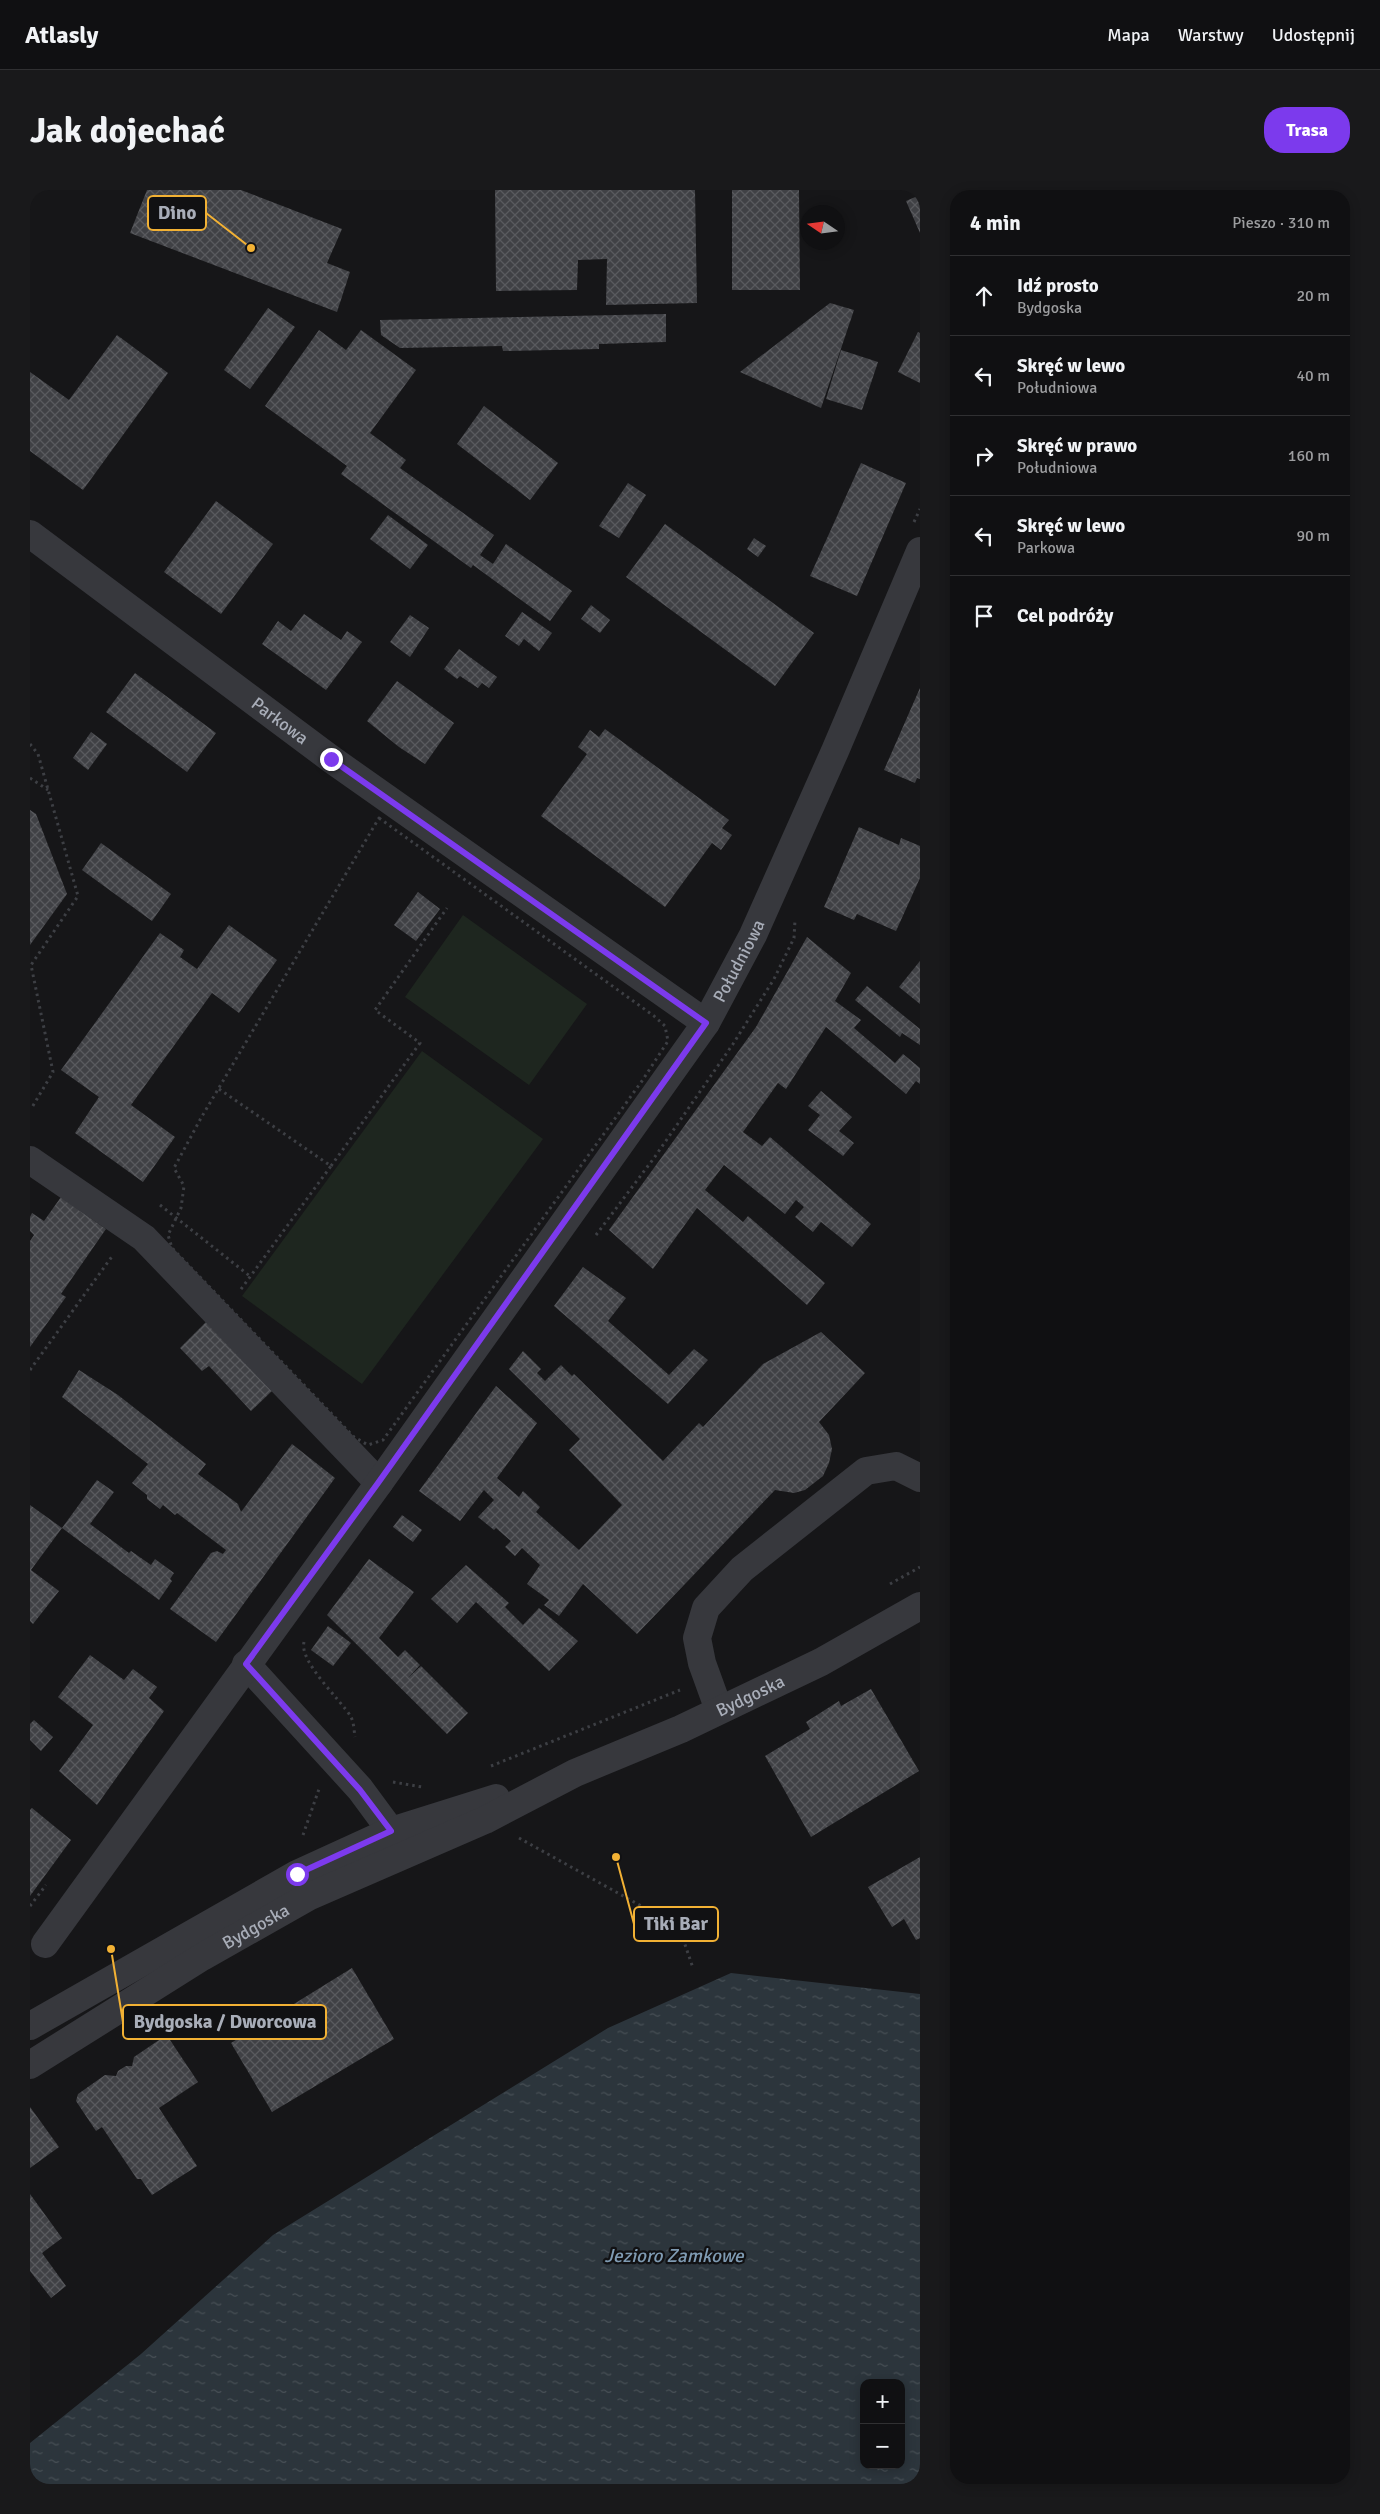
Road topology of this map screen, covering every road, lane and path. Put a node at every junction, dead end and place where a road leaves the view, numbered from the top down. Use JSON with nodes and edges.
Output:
{"nodes":[{"id":1,"x":920,"y":509,"type":"edge"},
{"id":2,"x":913,"y":525,"type":"dead end"},
{"id":3,"x":30,"y":534,"type":"edge"},
{"id":4,"x":920,"y":551,"type":"edge"},
{"id":5,"x":30,"y":744,"type":"edge"},
{"id":6,"x":30,"y":778,"type":"edge"},
{"id":7,"x":48,"y":790,"type":"junction"},
{"id":8,"x":447,"y":908,"type":"dead end"},
{"id":9,"x":706,"y":1023,"type":"junction"},
{"id":10,"x":219,"y":1089,"type":"junction"},
{"id":11,"x":31,"y":1109,"type":"dead end"},
{"id":12,"x":30,"y":1160,"type":"edge"},
{"id":13,"x":330,"y":1166,"type":"junction"},
{"id":14,"x":160,"y":1205,"type":"dead end"},
{"id":15,"x":177,"y":1217,"type":"junction"},
{"id":16,"x":135,"y":1231,"type":"junction"},
{"id":17,"x":250,"y":1277,"type":"junction"},
{"id":18,"x":239,"y":1292,"type":"dead end"},
{"id":19,"x":30,"y":1370,"type":"edge"},
{"id":20,"x":920,"y":1478,"type":"edge"},
{"id":21,"x":378,"y":1483,"type":"junction"},
{"id":22,"x":920,"y":1606,"type":"edge"},
{"id":23,"x":246,"y":1664,"type":"junction"},
{"id":24,"x":719,"y":1710,"type":"junction"},
{"id":25,"x":575,"y":1773,"type":"junction"},
{"id":26,"x":391,"y":1831,"type":"junction"},
{"id":27,"x":515,"y":1836,"type":"dead end"},
{"id":28,"x":400,"y":1857,"type":"junction"},
{"id":29,"x":45,"y":1944,"type":"dead end"},
{"id":30,"x":693,"y":1968,"type":"dead end"},
{"id":31,"x":30,"y":2026,"type":"edge"},
{"id":32,"x":30,"y":2065,"type":"edge"}],
"edges":[{"from":1,"to":2,"type":"path"},
{"from":3,"to":9,"type":"street","name":"Parkowa"},
{"from":4,"to":9,"type":"street","name":"Południowa"},
{"from":5,"to":7,"type":"path"},
{"from":6,"to":7,"type":"path"},
{"from":7,"to":11,"type":"path"},
{"from":8,"to":13,"type":"path"},
{"from":9,"to":21,"type":"street","name":"Południowa"},
{"from":10,"to":13,"type":"path"},
{"from":10,"to":15,"type":"path"},
{"from":10,"to":15,"type":"path"},
{"from":12,"to":16,"type":"street"},
{"from":13,"to":17,"type":"path"},
{"from":14,"to":15,"type":"path"},
{"from":15,"to":17,"type":"path"},
{"from":16,"to":19,"type":"path"},
{"from":16,"to":21,"type":"street"},
{"from":17,"to":18,"type":"path"},
{"from":20,"to":24,"type":"street"},
{"from":21,"to":23,"type":"street","name":"Południowa"},
{"from":22,"to":24,"type":"street","name":"Bydgoska"},
{"from":23,"to":26,"type":"street"},
{"from":23,"to":29,"type":"street","name":"Południowa"},
{"from":24,"to":25,"type":"street","name":"Bydgoska"},
{"from":25,"to":26,"type":"street","name":"Bydgoska"},
{"from":25,"to":28,"type":"street","name":"Bydgoska"},
{"from":26,"to":28,"type":"street"},
{"from":26,"to":31,"type":"street","name":"Bydgoska"},
{"from":27,"to":30,"type":"path"},
{"from":28,"to":32,"type":"street","name":"Bydgoska"}]}
